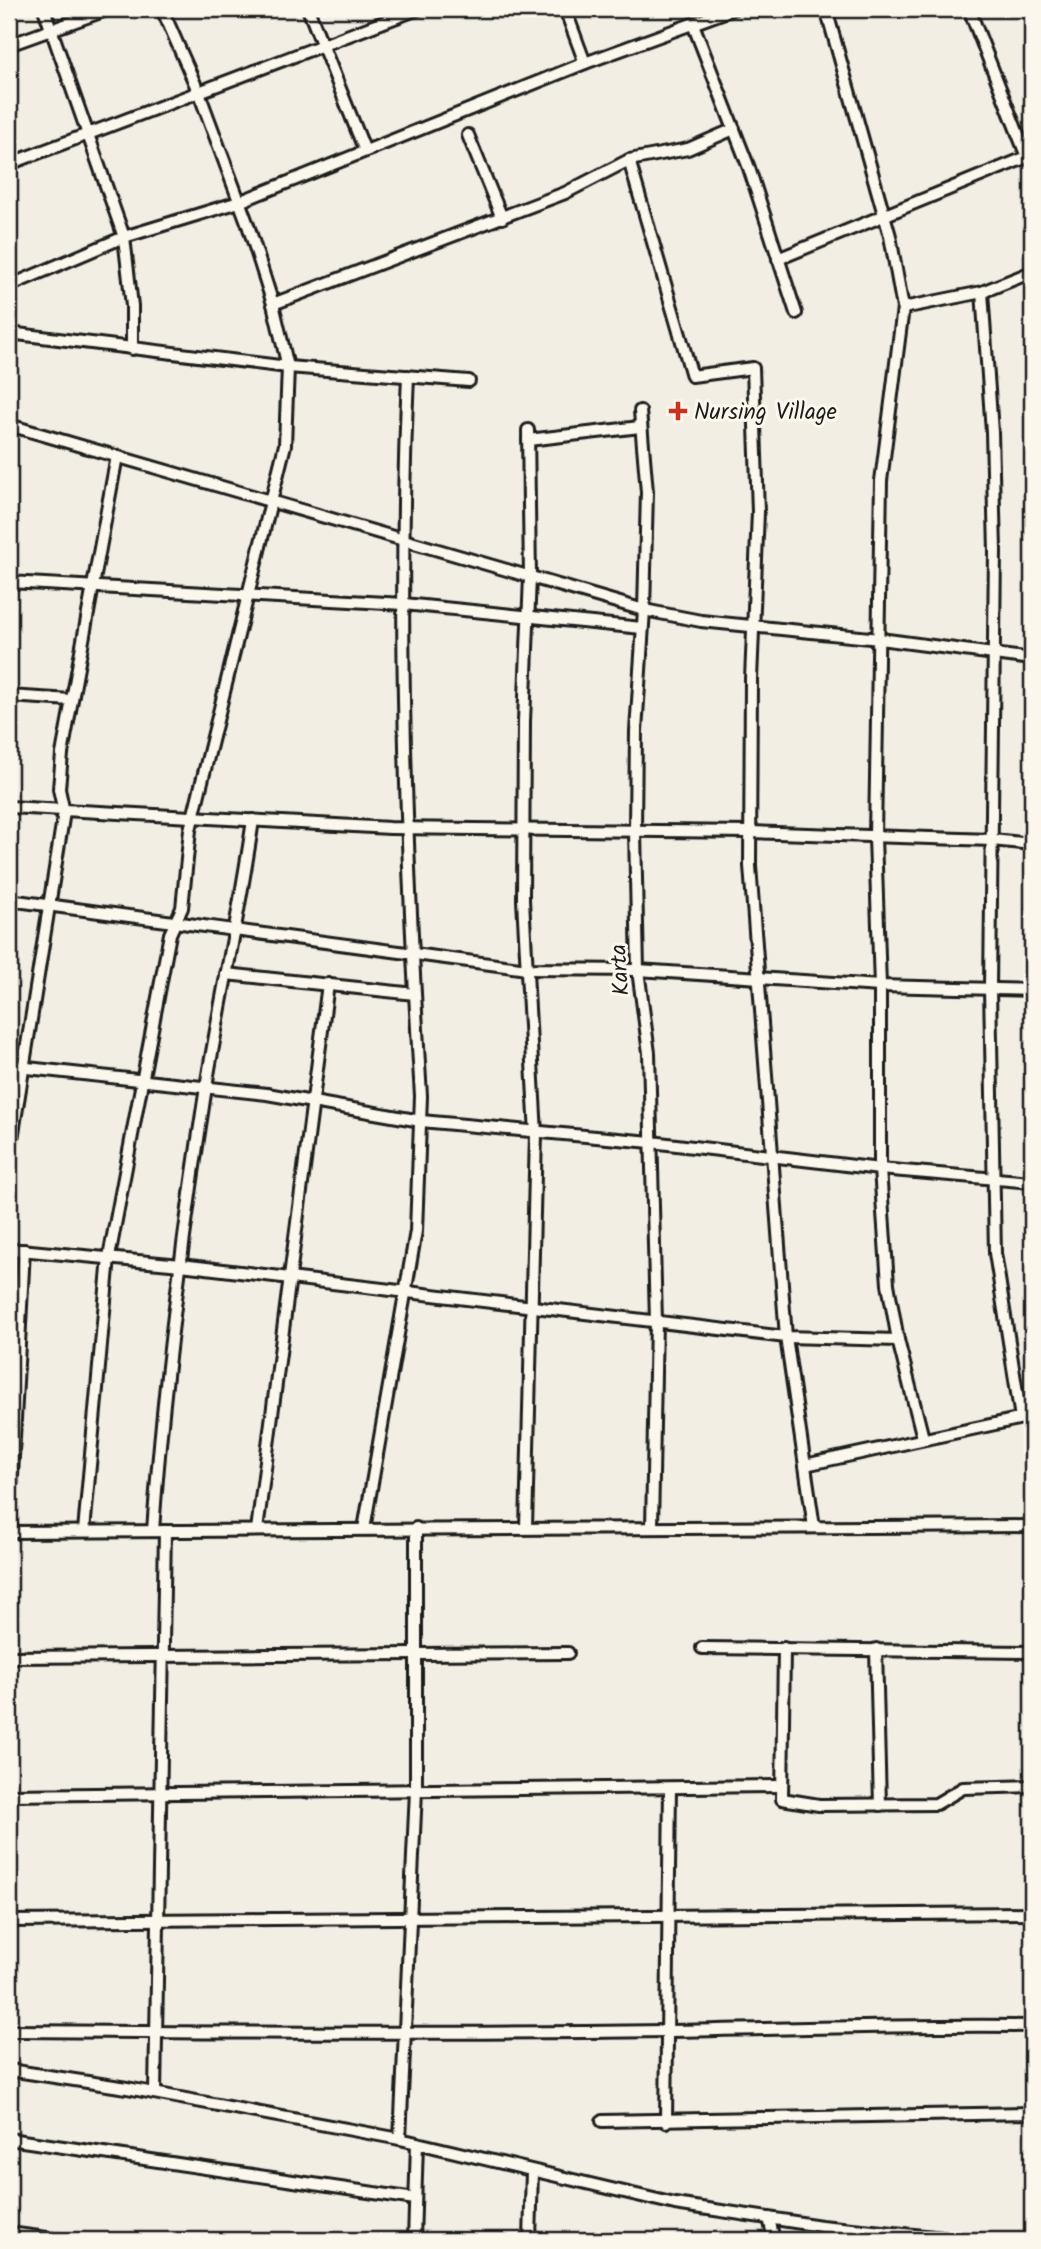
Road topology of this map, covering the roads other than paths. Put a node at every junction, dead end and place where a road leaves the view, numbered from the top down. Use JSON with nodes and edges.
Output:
{"nodes":[{"id":1,"x":44,"y":9,"type":"edge"},
{"id":2,"x":109,"y":9,"type":"edge"},
{"id":3,"x":162,"y":9,"type":"edge"},
{"id":4,"x":308,"y":9,"type":"edge"},
{"id":5,"x":418,"y":9,"type":"edge"},
{"id":6,"x":565,"y":9,"type":"edge"},
{"id":7,"x":733,"y":9,"type":"edge"},
{"id":8,"x":826,"y":9,"type":"edge"},
{"id":9,"x":969,"y":9,"type":"edge"},
{"id":10,"x":693,"y":24,"type":"junction"},
{"id":11,"x":51,"y":28,"type":"junction"},
{"id":12,"x":9,"y":46,"type":"edge"},
{"id":13,"x":322,"y":48,"type":"junction"},
{"id":14,"x":584,"y":62,"type":"junction"},
{"id":15,"x":199,"y":93,"type":"junction"},
{"id":16,"x":734,"y":129,"type":"junction"},
{"id":17,"x":86,"y":134,"type":"junction"},
{"id":18,"x":468,"y":135,"type":"dead end"},
{"id":19,"x":365,"y":152,"type":"junction"},
{"id":20,"x":1030,"y":156,"type":"edge"},
{"id":21,"x":629,"y":160,"type":"junction"},
{"id":22,"x":9,"y":164,"type":"edge"},
{"id":23,"x":239,"y":202,"type":"junction"},
{"id":24,"x":883,"y":214,"type":"junction"},
{"id":25,"x":502,"y":218,"type":"junction"},
{"id":26,"x":124,"y":237,"type":"junction"},
{"id":27,"x":778,"y":259,"type":"junction"},
{"id":28,"x":1032,"y":272,"type":"edge"},
{"id":29,"x":9,"y":286,"type":"edge"},
{"id":30,"x":982,"y":292,"type":"junction"},
{"id":31,"x":273,"y":304,"type":"junction"},
{"id":32,"x":903,"y":308,"type":"junction"},
{"id":33,"x":796,"y":313,"type":"dead end"},
{"id":34,"x":9,"y":333,"type":"edge"},
{"id":35,"x":132,"y":349,"type":"junction"},
{"id":36,"x":288,"y":367,"type":"junction"},
{"id":37,"x":408,"y":376,"type":"junction"},
{"id":38,"x":469,"y":381,"type":"dead end"},
{"id":39,"x":640,"y":411,"type":"dead end"},
{"id":40,"x":9,"y":425,"type":"edge"},
{"id":41,"x":640,"y":427,"type":"junction"},
{"id":42,"x":117,"y":456,"type":"junction"},
{"id":43,"x":272,"y":500,"type":"junction"},
{"id":44,"x":404,"y":539,"type":"junction"},
{"id":45,"x":530,"y":577,"type":"junction"},
{"id":46,"x":9,"y":582,"type":"edge"},
{"id":47,"x":93,"y":587,"type":"junction"},
{"id":48,"x":250,"y":594,"type":"junction"},
{"id":49,"x":404,"y":604,"type":"junction"},
{"id":50,"x":644,"y":610,"type":"junction"},
{"id":51,"x":526,"y":616,"type":"junction"},
{"id":52,"x":754,"y":627,"type":"junction"},
{"id":53,"x":642,"y":628,"type":"junction"},
{"id":54,"x":880,"y":639,"type":"junction"},
{"id":55,"x":993,"y":656,"type":"junction"},
{"id":56,"x":1032,"y":659,"type":"edge"},
{"id":57,"x":9,"y":696,"type":"edge"},
{"id":58,"x":71,"y":700,"type":"junction"},
{"id":59,"x":9,"y":807,"type":"edge"},
{"id":60,"x":64,"y":812,"type":"junction"},
{"id":61,"x":194,"y":816,"type":"junction"},
{"id":62,"x":253,"y":820,"type":"junction"},
{"id":63,"x":409,"y":828,"type":"junction"},
{"id":64,"x":523,"y":829,"type":"junction"},
{"id":65,"x":635,"y":831,"type":"junction"},
{"id":66,"x":750,"y":832,"type":"junction"},
{"id":67,"x":876,"y":837,"type":"junction"},
{"id":68,"x":992,"y":840,"type":"junction"},
{"id":69,"x":1032,"y":844,"type":"edge"},
{"id":70,"x":9,"y":900,"type":"edge"},
{"id":71,"x":48,"y":904,"type":"junction"},
{"id":72,"x":176,"y":923,"type":"junction"},
{"id":73,"x":236,"y":930,"type":"junction"},
{"id":74,"x":413,"y":956,"type":"junction"},
{"id":75,"x":527,"y":969,"type":"junction"},
{"id":76,"x":638,"y":970,"type":"junction"},
{"id":77,"x":226,"y":974,"type":"junction"},
{"id":78,"x":758,"y":978,"type":"junction"},
{"id":79,"x":328,"y":984,"type":"junction"},
{"id":80,"x":880,"y":986,"type":"junction"},
{"id":81,"x":990,"y":988,"type":"junction"},
{"id":82,"x":1032,"y":990,"type":"edge"},
{"id":83,"x":415,"y":994,"type":"junction"},
{"id":84,"x":9,"y":1066,"type":"edge"},
{"id":85,"x":23,"y":1066,"type":"junction"},
{"id":86,"x":142,"y":1079,"type":"junction"},
{"id":87,"x":206,"y":1087,"type":"junction"},
{"id":88,"x":314,"y":1101,"type":"junction"},
{"id":89,"x":421,"y":1121,"type":"junction"},
{"id":90,"x":536,"y":1134,"type":"junction"},
{"id":91,"x":651,"y":1142,"type":"junction"},
{"id":92,"x":9,"y":1158,"type":"edge"},
{"id":93,"x":771,"y":1158,"type":"junction"},
{"id":94,"x":880,"y":1169,"type":"junction"},
{"id":95,"x":994,"y":1180,"type":"junction"},
{"id":96,"x":1032,"y":1181,"type":"edge"},
{"id":97,"x":9,"y":1249,"type":"edge"},
{"id":98,"x":24,"y":1250,"type":"junction"},
{"id":99,"x":109,"y":1257,"type":"junction"},
{"id":100,"x":181,"y":1265,"type":"junction"},
{"id":101,"x":290,"y":1279,"type":"junction"},
{"id":102,"x":406,"y":1292,"type":"junction"},
{"id":103,"x":532,"y":1305,"type":"junction"},
{"id":104,"x":656,"y":1321,"type":"junction"},
{"id":105,"x":786,"y":1337,"type":"junction"},
{"id":106,"x":898,"y":1340,"type":"junction"},
{"id":107,"x":1026,"y":1417,"type":"edge"},
{"id":108,"x":923,"y":1438,"type":"junction"},
{"id":109,"x":805,"y":1465,"type":"junction"},
{"id":110,"x":1032,"y":1526,"type":"edge"},
{"id":111,"x":652,"y":1527,"type":"junction"},
{"id":112,"x":814,"y":1527,"type":"junction"},
{"id":113,"x":416,"y":1528,"type":"junction"},
{"id":114,"x":526,"y":1528,"type":"junction"},
{"id":115,"x":364,"y":1529,"type":"junction"},
{"id":116,"x":257,"y":1530,"type":"junction"},
{"id":117,"x":84,"y":1531,"type":"junction"},
{"id":118,"x":153,"y":1531,"type":"junction"},
{"id":119,"x":165,"y":1531,"type":"junction"},
{"id":120,"x":9,"y":1532,"type":"edge"},
{"id":121,"x":702,"y":1648,"type":"dead end"},
{"id":122,"x":784,"y":1648,"type":"junction"},
{"id":123,"x":876,"y":1649,"type":"junction"},
{"id":124,"x":1032,"y":1652,"type":"edge"},
{"id":125,"x":568,"y":1653,"type":"dead end"},
{"id":126,"x":164,"y":1656,"type":"junction"},
{"id":127,"x":416,"y":1656,"type":"junction"},
{"id":128,"x":9,"y":1657,"type":"edge"},
{"id":129,"x":780,"y":1786,"type":"junction"},
{"id":130,"x":1032,"y":1786,"type":"edge"},
{"id":131,"x":670,"y":1788,"type":"junction"},
{"id":132,"x":416,"y":1790,"type":"junction"},
{"id":133,"x":161,"y":1792,"type":"junction"},
{"id":134,"x":9,"y":1795,"type":"edge"},
{"id":135,"x":880,"y":1805,"type":"junction"},
{"id":136,"x":1032,"y":1913,"type":"edge"},
{"id":137,"x":413,"y":1918,"type":"junction"},
{"id":138,"x":667,"y":1918,"type":"junction"},
{"id":139,"x":157,"y":1919,"type":"junction"},
{"id":140,"x":9,"y":1921,"type":"edge"},
{"id":141,"x":1032,"y":2026,"type":"edge"},
{"id":142,"x":9,"y":2031,"type":"edge"},
{"id":143,"x":405,"y":2031,"type":"junction"},
{"id":144,"x":665,"y":2031,"type":"junction"},
{"id":145,"x":155,"y":2032,"type":"junction"},
{"id":146,"x":9,"y":2070,"type":"edge"},
{"id":147,"x":155,"y":2093,"type":"junction"},
{"id":148,"x":1032,"y":2113,"type":"edge"},
{"id":149,"x":601,"y":2121,"type":"dead end"},
{"id":150,"x":666,"y":2122,"type":"junction"},
{"id":151,"x":9,"y":2139,"type":"edge"},
{"id":152,"x":400,"y":2139,"type":"junction"},
{"id":153,"x":417,"y":2143,"type":"junction"},
{"id":154,"x":532,"y":2171,"type":"junction"},
{"id":155,"x":415,"y":2199,"type":"junction"},
{"id":156,"x":769,"y":2218,"type":"junction"},
{"id":157,"x":9,"y":2233,"type":"edge"},
{"id":158,"x":62,"y":2240,"type":"edge"},
{"id":159,"x":414,"y":2240,"type":"edge"},
{"id":160,"x":530,"y":2240,"type":"edge"},
{"id":161,"x":774,"y":2240,"type":"edge"},
{"id":162,"x":966,"y":2240,"type":"edge"}],
"edges":[{"from":1,"to":11,"type":"street"},
{"from":2,"to":11,"type":"street"},
{"from":3,"to":15,"type":"street"},
{"from":4,"to":13,"type":"street"},
{"from":5,"to":13,"type":"street"},
{"from":6,"to":14,"type":"street"},
{"from":7,"to":10,"type":"street"},
{"from":8,"to":24,"type":"street"},
{"from":9,"to":20,"type":"street"},
{"from":10,"to":14,"type":"street"},
{"from":10,"to":16,"type":"street"},
{"from":11,"to":12,"type":"street"},
{"from":11,"to":17,"type":"street"},
{"from":13,"to":15,"type":"street"},
{"from":13,"to":19,"type":"street"},
{"from":14,"to":19,"type":"street"},
{"from":15,"to":17,"type":"street"},
{"from":15,"to":23,"type":"street"},
{"from":16,"to":21,"type":"street"},
{"from":16,"to":27,"type":"street"},
{"from":17,"to":22,"type":"street"},
{"from":17,"to":26,"type":"street"},
{"from":18,"to":25,"type":"street"},
{"from":19,"to":23,"type":"street"},
{"from":20,"to":24,"type":"street"},
{"from":21,"to":25,"type":"street"},
{"from":21,"to":52,"type":"street"},
{"from":23,"to":26,"type":"street"},
{"from":23,"to":31,"type":"street"},
{"from":24,"to":27,"type":"street"},
{"from":24,"to":32,"type":"street"},
{"from":25,"to":31,"type":"street"},
{"from":26,"to":29,"type":"street"},
{"from":26,"to":35,"type":"street"},
{"from":27,"to":33,"type":"street"},
{"from":28,"to":30,"type":"street"},
{"from":30,"to":32,"type":"street"},
{"from":30,"to":55,"type":"street"},
{"from":31,"to":36,"type":"street"},
{"from":32,"to":54,"type":"street"},
{"from":34,"to":35,"type":"street"},
{"from":35,"to":36,"type":"street"},
{"from":36,"to":37,"type":"street"},
{"from":36,"to":43,"type":"street"},
{"from":37,"to":38,"type":"street"},
{"from":37,"to":44,"type":"street"},
{"from":39,"to":41,"type":"street","name":"Karta"},
{"from":40,"to":42,"type":"street"},
{"from":41,"to":45,"type":"street"},
{"from":41,"to":50,"type":"street","name":"Karta"},
{"from":42,"to":43,"type":"street"},
{"from":42,"to":47,"type":"street"},
{"from":43,"to":44,"type":"street"},
{"from":43,"to":48,"type":"street"},
{"from":44,"to":45,"type":"street"},
{"from":44,"to":49,"type":"street"},
{"from":45,"to":50,"type":"street"},
{"from":45,"to":51,"type":"street"},
{"from":46,"to":47,"type":"street"},
{"from":47,"to":48,"type":"street"},
{"from":47,"to":58,"type":"street"},
{"from":48,"to":49,"type":"street"},
{"from":48,"to":61,"type":"street"},
{"from":49,"to":51,"type":"street"},
{"from":49,"to":63,"type":"street"},
{"from":50,"to":52,"type":"street"},
{"from":50,"to":53,"type":"street","name":"Karta"},
{"from":51,"to":53,"type":"street"},
{"from":51,"to":64,"type":"street"},
{"from":52,"to":54,"type":"street"},
{"from":52,"to":66,"type":"street"},
{"from":53,"to":65,"type":"street","name":"Karta"},
{"from":54,"to":55,"type":"street"},
{"from":54,"to":67,"type":"street"},
{"from":55,"to":56,"type":"street"},
{"from":55,"to":68,"type":"street"},
{"from":57,"to":58,"type":"street"},
{"from":58,"to":60,"type":"street"},
{"from":59,"to":60,"type":"street"},
{"from":60,"to":61,"type":"street"},
{"from":60,"to":71,"type":"street"},
{"from":61,"to":62,"type":"street"},
{"from":61,"to":72,"type":"street"},
{"from":62,"to":63,"type":"street"},
{"from":62,"to":73,"type":"street"},
{"from":63,"to":64,"type":"street"},
{"from":63,"to":74,"type":"street"},
{"from":64,"to":65,"type":"street"},
{"from":64,"to":75,"type":"street"},
{"from":65,"to":66,"type":"street"},
{"from":65,"to":76,"type":"street","name":"Karta"},
{"from":66,"to":67,"type":"street"},
{"from":66,"to":78,"type":"street"},
{"from":67,"to":68,"type":"street"},
{"from":67,"to":80,"type":"street"},
{"from":68,"to":69,"type":"street"},
{"from":68,"to":81,"type":"street"},
{"from":70,"to":71,"type":"street"},
{"from":71,"to":72,"type":"street"},
{"from":71,"to":85,"type":"street"},
{"from":72,"to":73,"type":"street"},
{"from":72,"to":86,"type":"street"},
{"from":73,"to":74,"type":"street"},
{"from":73,"to":77,"type":"street"},
{"from":74,"to":75,"type":"street"},
{"from":74,"to":83,"type":"street"},
{"from":75,"to":76,"type":"street"},
{"from":75,"to":90,"type":"street"},
{"from":76,"to":78,"type":"street"},
{"from":76,"to":91,"type":"street","name":"Karta"},
{"from":77,"to":79,"type":"street"},
{"from":77,"to":87,"type":"street"},
{"from":78,"to":80,"type":"street"},
{"from":78,"to":93,"type":"street"},
{"from":79,"to":83,"type":"street"},
{"from":79,"to":88,"type":"street"},
{"from":80,"to":81,"type":"street"},
{"from":80,"to":94,"type":"street"},
{"from":81,"to":82,"type":"street"},
{"from":81,"to":95,"type":"street"},
{"from":83,"to":89,"type":"street"},
{"from":84,"to":85,"type":"street"},
{"from":85,"to":86,"type":"street"},
{"from":85,"to":92,"type":"street"},
{"from":86,"to":87,"type":"street"},
{"from":86,"to":99,"type":"street"},
{"from":87,"to":88,"type":"street"},
{"from":87,"to":100,"type":"street"},
{"from":88,"to":89,"type":"street"},
{"from":88,"to":101,"type":"street"},
{"from":89,"to":90,"type":"street"},
{"from":89,"to":102,"type":"street"},
{"from":90,"to":91,"type":"street"},
{"from":90,"to":103,"type":"street"},
{"from":91,"to":93,"type":"street"},
{"from":91,"to":104,"type":"street","name":"Karta"},
{"from":93,"to":94,"type":"street"},
{"from":93,"to":105,"type":"street"},
{"from":94,"to":95,"type":"street"},
{"from":94,"to":106,"type":"street"},
{"from":95,"to":96,"type":"street"},
{"from":95,"to":107,"type":"street"},
{"from":97,"to":98,"type":"street"},
{"from":98,"to":99,"type":"street"},
{"from":98,"to":120,"type":"street"},
{"from":99,"to":100,"type":"street"},
{"from":99,"to":117,"type":"street"},
{"from":100,"to":101,"type":"street"},
{"from":100,"to":118,"type":"street"},
{"from":101,"to":102,"type":"street"},
{"from":101,"to":116,"type":"street"},
{"from":102,"to":103,"type":"street"},
{"from":102,"to":115,"type":"street"},
{"from":103,"to":104,"type":"street"},
{"from":103,"to":114,"type":"street"},
{"from":104,"to":105,"type":"street"},
{"from":104,"to":111,"type":"street","name":"Karta"},
{"from":105,"to":106,"type":"street"},
{"from":105,"to":109,"type":"street"},
{"from":106,"to":108,"type":"street"},
{"from":107,"to":108,"type":"street"},
{"from":108,"to":109,"type":"street"},
{"from":109,"to":112,"type":"street"},
{"from":110,"to":112,"type":"street"},
{"from":111,"to":112,"type":"street"},
{"from":111,"to":114,"type":"street"},
{"from":113,"to":114,"type":"street"},
{"from":113,"to":115,"type":"street"},
{"from":113,"to":127,"type":"street"},
{"from":115,"to":116,"type":"street"},
{"from":116,"to":119,"type":"street"},
{"from":117,"to":118,"type":"street"},
{"from":117,"to":120,"type":"street"},
{"from":118,"to":119,"type":"street"},
{"from":119,"to":126,"type":"street"},
{"from":121,"to":122,"type":"street"},
{"from":122,"to":123,"type":"street"},
{"from":122,"to":129,"type":"street"},
{"from":123,"to":124,"type":"street"},
{"from":123,"to":135,"type":"street"},
{"from":125,"to":127,"type":"street"},
{"from":126,"to":127,"type":"street"},
{"from":126,"to":128,"type":"street"},
{"from":126,"to":133,"type":"street"},
{"from":127,"to":132,"type":"street"},
{"from":129,"to":131,"type":"street"},
{"from":129,"to":135,"type":"street"},
{"from":130,"to":135,"type":"street"},
{"from":131,"to":132,"type":"street"},
{"from":131,"to":138,"type":"street"},
{"from":132,"to":133,"type":"street"},
{"from":132,"to":137,"type":"street"},
{"from":133,"to":134,"type":"street"},
{"from":133,"to":139,"type":"street"},
{"from":136,"to":138,"type":"street"},
{"from":137,"to":138,"type":"street"},
{"from":137,"to":139,"type":"street"},
{"from":137,"to":143,"type":"street"},
{"from":138,"to":144,"type":"street"},
{"from":139,"to":140,"type":"street"},
{"from":139,"to":145,"type":"street"},
{"from":141,"to":144,"type":"street"},
{"from":142,"to":145,"type":"street"},
{"from":143,"to":144,"type":"street"},
{"from":143,"to":145,"type":"street"},
{"from":143,"to":152,"type":"street"},
{"from":144,"to":150,"type":"street"},
{"from":145,"to":147,"type":"street"},
{"from":146,"to":147,"type":"street"},
{"from":147,"to":152,"type":"street"},
{"from":148,"to":150,"type":"street"},
{"from":149,"to":150,"type":"street"},
{"from":151,"to":155,"type":"street"},
{"from":152,"to":153,"type":"street"},
{"from":153,"to":154,"type":"street"},
{"from":153,"to":155,"type":"street"},
{"from":154,"to":156,"type":"street"},
{"from":154,"to":160,"type":"street"},
{"from":155,"to":159,"type":"street"},
{"from":156,"to":161,"type":"street"},
{"from":156,"to":162,"type":"street"},
{"from":157,"to":158,"type":"street"}]}
